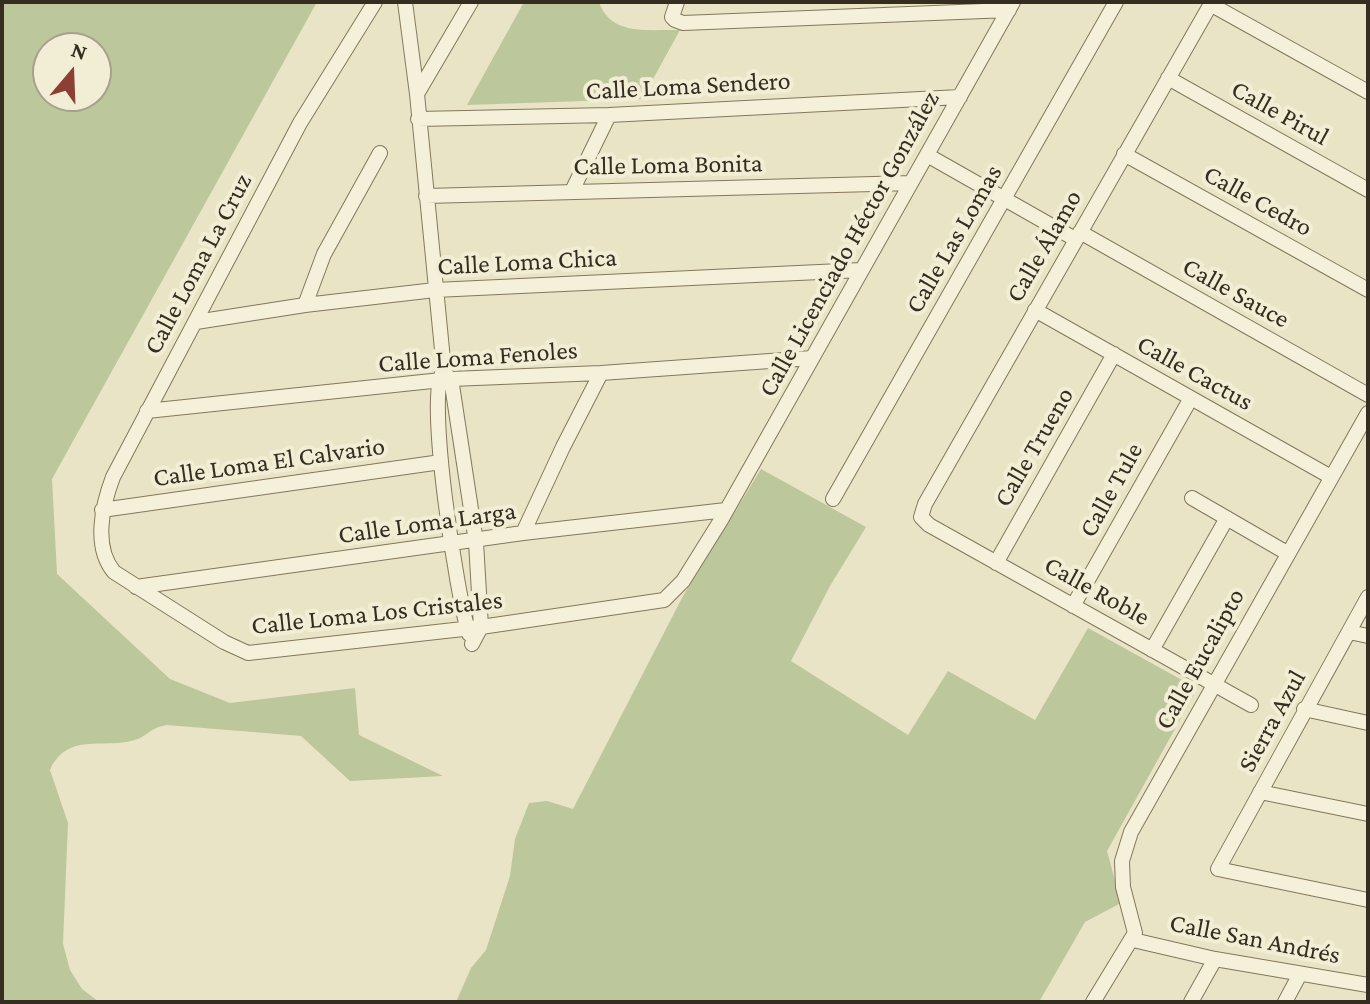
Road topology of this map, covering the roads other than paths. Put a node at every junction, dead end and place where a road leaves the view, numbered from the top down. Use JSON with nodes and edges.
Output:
{"nodes":[{"id":1,"x":375,"y":2,"type":"edge"},
{"id":2,"x":405,"y":2,"type":"edge"},
{"id":3,"x":471,"y":2,"type":"edge"},
{"id":4,"x":677,"y":2,"type":"edge"},
{"id":5,"x":1116,"y":2,"type":"edge"},
{"id":6,"x":1211,"y":3,"type":"edge"},
{"id":7,"x":1011,"y":6,"type":"edge"},
{"id":8,"x":1168,"y":78,"type":"junction"},
{"id":9,"x":1368,"y":92,"type":"edge"},
{"id":10,"x":417,"y":94,"type":"junction"},
{"id":11,"x":960,"y":97,"type":"junction"},
{"id":12,"x":609,"y":115,"type":"junction"},
{"id":13,"x":418,"y":119,"type":"junction"},
{"id":14,"x":380,"y":153,"type":"dead end"},
{"id":15,"x":1124,"y":154,"type":"junction"},
{"id":16,"x":927,"y":155,"type":"junction"},
{"id":17,"x":911,"y":183,"type":"junction"},
{"id":18,"x":1368,"y":190,"type":"edge"},
{"id":19,"x":572,"y":191,"type":"junction"},
{"id":20,"x":426,"y":196,"type":"junction"},
{"id":21,"x":1004,"y":199,"type":"junction"},
{"id":22,"x":1078,"y":236,"type":"junction"},
{"id":23,"x":862,"y":270,"type":"junction"},
{"id":24,"x":435,"y":290,"type":"junction"},
{"id":25,"x":1368,"y":290,"type":"edge"},
{"id":26,"x":305,"y":305,"type":"junction"},
{"id":27,"x":1035,"y":310,"type":"junction"},
{"id":28,"x":196,"y":322,"type":"junction"},
{"id":29,"x":1114,"y":354,"type":"junction"},
{"id":30,"x":812,"y":358,"type":"junction"},
{"id":31,"x":601,"y":373,"type":"junction"},
{"id":32,"x":444,"y":377,"type":"junction"},
{"id":33,"x":1368,"y":395,"type":"edge"},
{"id":34,"x":1191,"y":398,"type":"junction"},
{"id":35,"x":147,"y":411,"type":"junction"},
{"id":36,"x":1368,"y":413,"type":"edge"},
{"id":37,"x":441,"y":462,"type":"junction"},
{"id":38,"x":1331,"y":477,"type":"junction"},
{"id":39,"x":1192,"y":498,"type":"dead end"},
{"id":40,"x":833,"y":499,"type":"dead end"},
{"id":41,"x":102,"y":510,"type":"junction"},
{"id":42,"x":726,"y":510,"type":"junction"},
{"id":43,"x":921,"y":517,"type":"joint"},
{"id":44,"x":1227,"y":518,"type":"junction"},
{"id":45,"x":523,"y":533,"type":"junction"},
{"id":46,"x":476,"y":542,"type":"junction"},
{"id":47,"x":452,"y":545,"type":"junction"},
{"id":48,"x":1287,"y":553,"type":"junction"},
{"id":49,"x":106,"y":562,"type":"joint"},
{"id":50,"x":996,"y":563,"type":"junction"},
{"id":51,"x":136,"y":587,"type":"junction"},
{"id":52,"x":676,"y":590,"type":"joint"},
{"id":53,"x":1368,"y":597,"type":"edge"},
{"id":54,"x":1073,"y":606,"type":"junction"},
{"id":55,"x":474,"y":628,"type":"junction"},
{"id":56,"x":1349,"y":632,"type":"junction"},
{"id":57,"x":1368,"y":636,"type":"edge"},
{"id":58,"x":1152,"y":650,"type":"junction"},
{"id":59,"x":1214,"y":684,"type":"junction"},
{"id":60,"x":1251,"y":705,"type":"dead end"},
{"id":61,"x":1304,"y":709,"type":"junction"},
{"id":62,"x":1368,"y":723,"type":"edge"},
{"id":63,"x":1260,"y":792,"type":"junction"},
{"id":64,"x":1368,"y":814,"type":"edge"},
{"id":65,"x":1368,"y":900,"type":"edge"},
{"id":66,"x":1133,"y":940,"type":"junction"},
{"id":67,"x":1215,"y":959,"type":"junction"},
{"id":68,"x":1300,"y":974,"type":"junction"},
{"id":69,"x":1368,"y":985,"type":"edge"},
{"id":70,"x":1093,"y":1002,"type":"edge"},
{"id":71,"x":1191,"y":1002,"type":"edge"},
{"id":72,"x":1285,"y":1002,"type":"edge"}],
"edges":[{"from":1,"to":28,"type":"street","name":"Calle Loma La Cruz"},
{"from":2,"to":10,"type":"street"},
{"from":3,"to":10,"type":"street"},
{"from":4,"to":7,"type":"street"},
{"from":5,"to":21,"type":"street","name":"Calle Las Lomas"},
{"from":6,"to":8,"type":"street","name":"Calle Álamo"},
{"from":6,"to":9,"type":"street"},
{"from":7,"to":11,"type":"street","name":"Calle Licenciado Héctor González"},
{"from":8,"to":15,"type":"street","name":"Calle Álamo"},
{"from":8,"to":18,"type":"street","name":"Calle Pirul"},
{"from":10,"to":13,"type":"street"},
{"from":11,"to":12,"type":"street","name":"Calle Loma Sendero"},
{"from":11,"to":16,"type":"street","name":"Calle Licenciado Héctor González"},
{"from":12,"to":13,"type":"street","name":"Calle Loma Sendero"},
{"from":12,"to":19,"type":"street"},
{"from":13,"to":20,"type":"street"},
{"from":14,"to":26,"type":"street"},
{"from":15,"to":22,"type":"street","name":"Calle Álamo"},
{"from":15,"to":25,"type":"street","name":"Calle Cedro"},
{"from":16,"to":17,"type":"street","name":"Calle Licenciado Héctor González"},
{"from":16,"to":21,"type":"street","name":"Calle Sauce"},
{"from":17,"to":19,"type":"street","name":"Calle Loma Bonita"},
{"from":17,"to":23,"type":"street","name":"Calle Licenciado Héctor González"},
{"from":19,"to":20,"type":"street","name":"Calle Loma Bonita"},
{"from":20,"to":24,"type":"street"},
{"from":21,"to":22,"type":"street","name":"Calle Sauce"},
{"from":21,"to":40,"type":"street","name":"Calle Las Lomas"},
{"from":22,"to":27,"type":"street","name":"Calle Álamo"},
{"from":22,"to":33,"type":"street","name":"Calle Sauce"},
{"from":23,"to":24,"type":"street","name":"Calle Loma Chica"},
{"from":23,"to":30,"type":"street","name":"Calle Licenciado Héctor González"},
{"from":24,"to":26,"type":"street","name":"Calle Loma Chica"},
{"from":24,"to":32,"type":"street"},
{"from":26,"to":28,"type":"street","name":"Calle Loma Chica"},
{"from":27,"to":29,"type":"street","name":"Calle Cactus"},
{"from":27,"to":43,"type":"street","name":"Calle Álamo"},
{"from":28,"to":35,"type":"street","name":"Calle Loma La Cruz"},
{"from":29,"to":34,"type":"street","name":"Calle Cactus"},
{"from":29,"to":50,"type":"street","name":"Calle Trueno"},
{"from":30,"to":31,"type":"street","name":"Calle Loma Fenoles"},
{"from":30,"to":42,"type":"street","name":"Calle Licenciado Héctor González"},
{"from":31,"to":32,"type":"street","name":"Calle Loma Fenoles"},
{"from":31,"to":45,"type":"street"},
{"from":32,"to":35,"type":"street","name":"Calle Loma Fenoles"},
{"from":32,"to":37,"type":"street"},
{"from":32,"to":46,"type":"street"},
{"from":34,"to":38,"type":"street","name":"Calle Cactus"},
{"from":34,"to":54,"type":"street","name":"Calle Tule"},
{"from":35,"to":41,"type":"street","name":"Calle Loma La Cruz"},
{"from":36,"to":38,"type":"street","name":"Calle Eucalipto"},
{"from":37,"to":41,"type":"street","name":"Calle Loma El Calvario"},
{"from":37,"to":47,"type":"street"},
{"from":38,"to":48,"type":"street","name":"Calle Eucalipto"},
{"from":39,"to":44,"type":"street"},
{"from":41,"to":49,"type":"street","name":"Calle Loma La Cruz"},
{"from":42,"to":45,"type":"street","name":"Calle Loma Larga"},
{"from":42,"to":52,"type":"street","name":"Calle Licenciado Héctor González"},
{"from":43,"to":50,"type":"street","name":"Calle Roble"},
{"from":44,"to":48,"type":"street"},
{"from":44,"to":58,"type":"street"},
{"from":45,"to":46,"type":"street","name":"Calle Loma Larga"},
{"from":46,"to":47,"type":"street","name":"Calle Loma Larga"},
{"from":46,"to":55,"type":"street"},
{"from":47,"to":51,"type":"street","name":"Calle Loma Larga"},
{"from":47,"to":55,"type":"street"},
{"from":48,"to":59,"type":"street","name":"Calle Eucalipto"},
{"from":49,"to":51,"type":"street","name":"Calle Loma Los Cristales"},
{"from":50,"to":54,"type":"street","name":"Calle Roble"},
{"from":51,"to":55,"type":"street","name":"Calle Loma Los Cristales"},
{"from":52,"to":55,"type":"street","name":"Calle Loma Los Cristales"},
{"from":53,"to":56,"type":"street","name":"Sierra Azul"},
{"from":54,"to":58,"type":"street","name":"Calle Roble"},
{"from":56,"to":57,"type":"street"},
{"from":56,"to":61,"type":"street","name":"Sierra Azul"},
{"from":58,"to":59,"type":"street","name":"Calle Roble"},
{"from":59,"to":60,"type":"street","name":"Calle Roble"},
{"from":59,"to":66,"type":"street","name":"Calle Eucalipto"},
{"from":61,"to":62,"type":"street"},
{"from":61,"to":63,"type":"street","name":"Sierra Azul"},
{"from":63,"to":64,"type":"street"},
{"from":63,"to":65,"type":"street","name":"Sierra Azul"},
{"from":66,"to":67,"type":"street","name":"Calle San Andrés"},
{"from":66,"to":70,"type":"street"},
{"from":67,"to":68,"type":"street","name":"Calle San Andrés"},
{"from":67,"to":71,"type":"street"},
{"from":68,"to":69,"type":"street","name":"Calle San Andrés"},
{"from":68,"to":72,"type":"street"}]}
